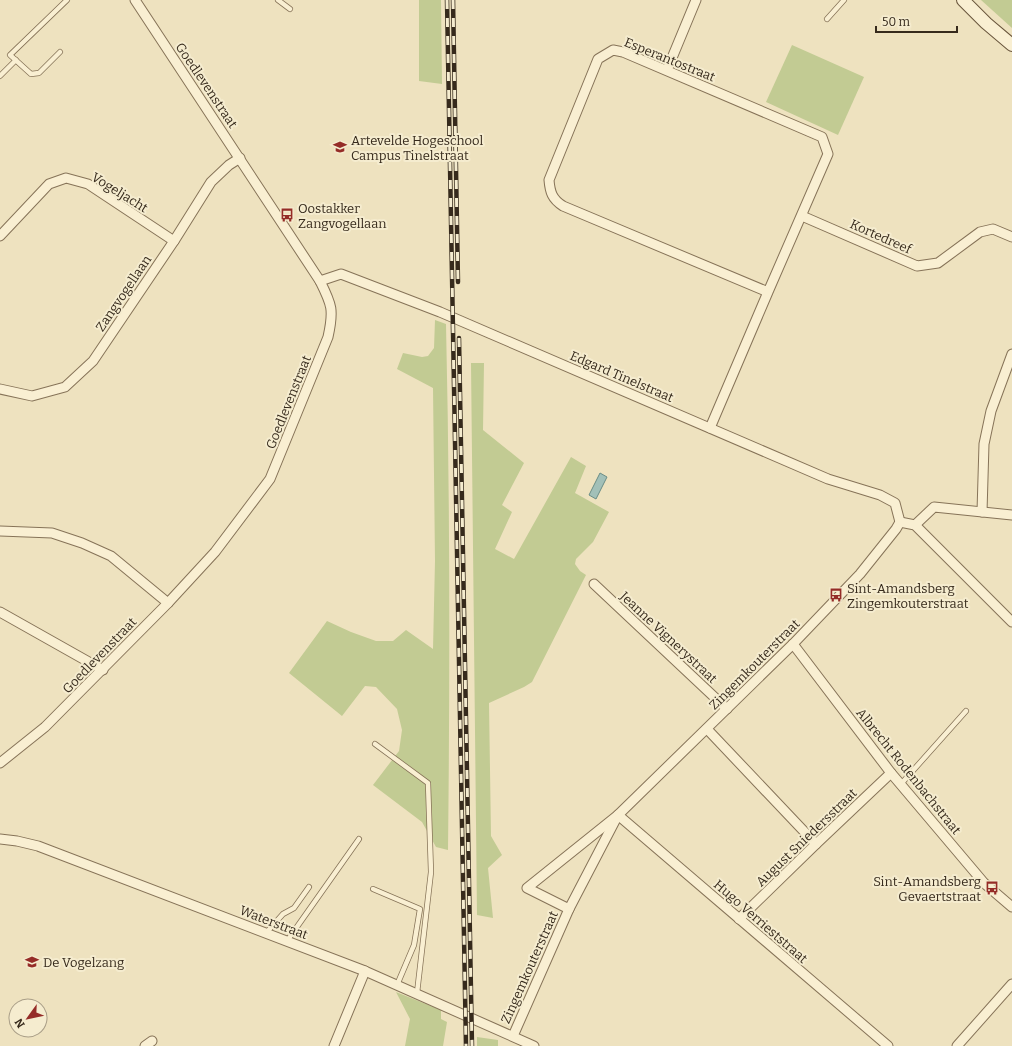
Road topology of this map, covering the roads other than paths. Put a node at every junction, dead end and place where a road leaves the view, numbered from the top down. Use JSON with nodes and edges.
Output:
{"nodes":[{"id":1,"x":67,"y":0,"type":"edge"},
{"id":2,"x":135,"y":0,"type":"edge"},
{"id":3,"x":278,"y":0,"type":"edge"},
{"id":4,"x":696,"y":0,"type":"edge"},
{"id":5,"x":844,"y":0,"type":"edge"},
{"id":6,"x":963,"y":0,"type":"edge"},
{"id":7,"x":290,"y":9,"type":"dead end"},
{"id":8,"x":828,"y":19,"type":"dead end"},
{"id":9,"x":1012,"y":45,"type":"edge"},
{"id":10,"x":60,"y":52,"type":"dead end"},
{"id":11,"x":16,"y":60,"type":"junction"},
{"id":12,"x":667,"y":70,"type":"junction"},
{"id":13,"x":0,"y":76,"type":"edge"},
{"id":14,"x":240,"y":158,"type":"junction"},
{"id":15,"x":802,"y":216,"type":"junction"},
{"id":16,"x":0,"y":236,"type":"edge"},
{"id":17,"x":1012,"y":236,"type":"edge"},
{"id":18,"x":174,"y":241,"type":"junction"},
{"id":19,"x":320,"y":281,"type":"junction"},
{"id":20,"x":768,"y":292,"type":"junction"},
{"id":21,"x":1012,"y":354,"type":"edge"},
{"id":22,"x":0,"y":389,"type":"edge"},
{"id":23,"x":710,"y":428,"type":"junction"},
{"id":24,"x":982,"y":512,"type":"junction"},
{"id":25,"x":1012,"y":515,"type":"edge"},
{"id":26,"x":900,"y":522,"type":"junction"},
{"id":27,"x":915,"y":525,"type":"junction"},
{"id":28,"x":0,"y":531,"type":"edge"},
{"id":29,"x":594,"y":584,"type":"dead end"},
{"id":30,"x":168,"y":603,"type":"junction"},
{"id":31,"x":0,"y":612,"type":"edge"},
{"id":32,"x":1012,"y":622,"type":"edge"},
{"id":33,"x":793,"y":644,"type":"junction"},
{"id":34,"x":103,"y":670,"type":"junction"},
{"id":35,"x":727,"y":709,"type":"junction"},
{"id":36,"x":966,"y":711,"type":"dead end"},
{"id":37,"x":707,"y":729,"type":"junction"},
{"id":38,"x":375,"y":744,"type":"dead end"},
{"id":39,"x":0,"y":763,"type":"edge"},
{"id":40,"x":891,"y":773,"type":"junction"},
{"id":41,"x":901,"y":784,"type":"junction"},
{"id":42,"x":618,"y":815,"type":"junction"},
{"id":43,"x":0,"y":839,"type":"edge"},
{"id":44,"x":359,"y":839,"type":"dead end"},
{"id":45,"x":816,"y":844,"type":"junction"},
{"id":46,"x":309,"y":887,"type":"dead end"},
{"id":47,"x":373,"y":889,"type":"dead end"},
{"id":48,"x":1012,"y":907,"type":"edge"},
{"id":49,"x":569,"y":909,"type":"junction"},
{"id":50,"x":739,"y":920,"type":"junction"},
{"id":51,"x":266,"y":933,"type":"junction"},
{"id":52,"x":287,"y":941,"type":"junction"},
{"id":53,"x":365,"y":971,"type":"junction"},
{"id":54,"x":1012,"y":984,"type":"edge"},
{"id":55,"x":397,"y":985,"type":"junction"},
{"id":56,"x":417,"y":993,"type":"junction"},
{"id":57,"x":513,"y":1036,"type":"junction"},
{"id":58,"x":334,"y":1046,"type":"edge"},
{"id":59,"x":534,"y":1046,"type":"edge"},
{"id":60,"x":888,"y":1046,"type":"edge"},
{"id":61,"x":957,"y":1046,"type":"edge"}],
"edges":[{"from":1,"to":11,"type":"lane"},
{"from":2,"to":14,"type":"street","name":"Goedlevenstraat"},
{"from":3,"to":7,"type":"lane"},
{"from":4,"to":12,"type":"street"},
{"from":5,"to":8,"type":"lane"},
{"from":6,"to":9,"type":"main road"},
{"from":10,"to":11,"type":"lane"},
{"from":11,"to":13,"type":"lane"},
{"from":12,"to":15,"type":"street","name":"Esperantostraat"},
{"from":12,"to":20,"type":"street","name":"Esperantostraat"},
{"from":14,"to":18,"type":"street","name":"Zangvogellaan"},
{"from":14,"to":19,"type":"street","name":"Goedlevenstraat"},
{"from":15,"to":17,"type":"street","name":"Kortedreef"},
{"from":15,"to":20,"type":"street","name":"Esperantostraat"},
{"from":16,"to":18,"type":"street","name":"Vogeljacht"},
{"from":18,"to":22,"type":"street","name":"Zangvogellaan"},
{"from":19,"to":23,"type":"street","name":"Edgard Tinelstraat"},
{"from":19,"to":30,"type":"street","name":"Goedlevenstraat"},
{"from":20,"to":23,"type":"street","name":"Esperantostraat"},
{"from":21,"to":24,"type":"street"},
{"from":23,"to":26,"type":"street","name":"Edgard Tinelstraat"},
{"from":24,"to":25,"type":"street"},
{"from":24,"to":27,"type":"street"},
{"from":26,"to":27,"type":"street"},
{"from":26,"to":33,"type":"street","name":"Zingemkouterstraat"},
{"from":27,"to":32,"type":"street"},
{"from":28,"to":30,"type":"street"},
{"from":29,"to":35,"type":"street","name":"Jeanne Vignerystraat"},
{"from":30,"to":34,"type":"street","name":"Goedlevenstraat"},
{"from":31,"to":34,"type":"street"},
{"from":33,"to":35,"type":"street","name":"Zingemkouterstraat"},
{"from":33,"to":40,"type":"street","name":"Albrecht Rodenbachstraat"},
{"from":34,"to":39,"type":"street","name":"Goedlevenstraat"},
{"from":35,"to":37,"type":"street","name":"Zingemkouterstraat"},
{"from":36,"to":41,"type":"lane"},
{"from":37,"to":42,"type":"street","name":"Zingemkouterstraat"},
{"from":37,"to":45,"type":"street"},
{"from":38,"to":56,"type":"lane"},
{"from":40,"to":41,"type":"street","name":"Albrecht Rodenbachstraat"},
{"from":40,"to":45,"type":"street","name":"August Sniedersstraat"},
{"from":41,"to":48,"type":"street","name":"Albrecht Rodenbachstraat"},
{"from":42,"to":49,"type":"street","name":"Zingemkouterstraat"},
{"from":42,"to":49,"type":"street","name":"Zingemkouterstraat"},
{"from":42,"to":50,"type":"street","name":"Hugo Verrieststraat"},
{"from":43,"to":51,"type":"street","name":"Waterstraat"},
{"from":44,"to":52,"type":"lane"},
{"from":45,"to":50,"type":"street","name":"August Sniedersstraat"},
{"from":46,"to":51,"type":"lane"},
{"from":47,"to":55,"type":"lane"},
{"from":49,"to":57,"type":"street","name":"Zingemkouterstraat"},
{"from":50,"to":60,"type":"street","name":"Hugo Verrieststraat"},
{"from":51,"to":52,"type":"street","name":"Waterstraat"},
{"from":52,"to":53,"type":"street","name":"Waterstraat"},
{"from":53,"to":55,"type":"street","name":"Waterstraat"},
{"from":53,"to":58,"type":"street"},
{"from":54,"to":61,"type":"street"},
{"from":55,"to":56,"type":"street","name":"Waterstraat"},
{"from":56,"to":57,"type":"street","name":"Waterstraat"},
{"from":57,"to":59,"type":"street","name":"Waterstraat"}]}
